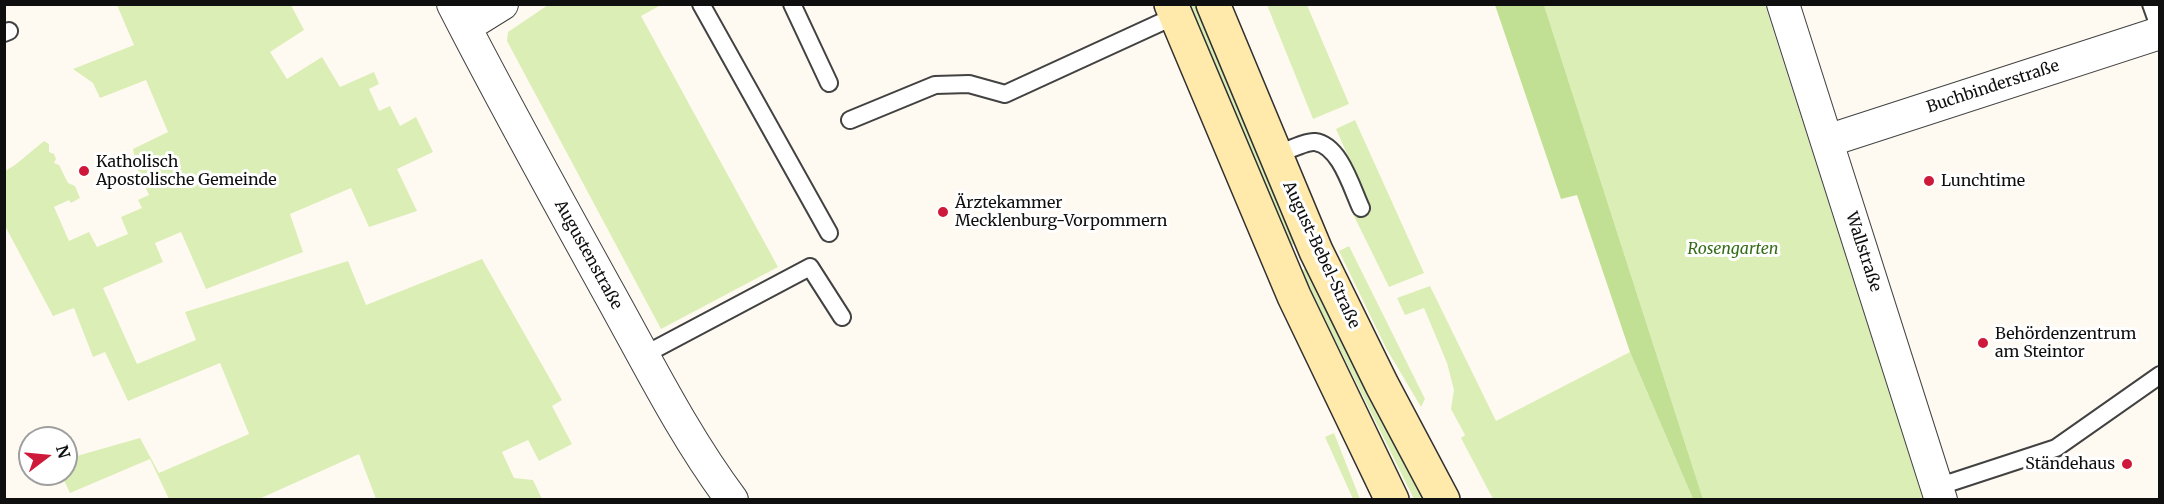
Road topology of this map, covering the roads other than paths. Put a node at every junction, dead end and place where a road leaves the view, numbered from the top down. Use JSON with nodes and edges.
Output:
{"nodes":[{"id":1,"x":502,"y":4,"type":"edge"},
{"id":2,"x":701,"y":4,"type":"edge"},
{"id":3,"x":792,"y":4,"type":"edge"},
{"id":4,"x":1213,"y":4,"type":"edge"},
{"id":5,"x":1783,"y":4,"type":"edge"},
{"id":6,"x":2151,"y":4,"type":"edge"},
{"id":7,"x":1173,"y":10,"type":"edge"},
{"id":8,"x":459,"y":16,"type":"edge"},
{"id":9,"x":2160,"y":31,"type":"edge"},
{"id":10,"x":830,"y":83,"type":"dead end"},
{"id":11,"x":850,"y":120,"type":"dead end"},
{"id":12,"x":1827,"y":141,"type":"junction"},
{"id":13,"x":1275,"y":155,"type":"junction"},
{"id":14,"x":1361,"y":208,"type":"dead end"},
{"id":15,"x":829,"y":233,"type":"dead end"},
{"id":16,"x":842,"y":317,"type":"dead end"},
{"id":17,"x":644,"y":355,"type":"junction"},
{"id":18,"x":2160,"y":375,"type":"edge"},
{"id":19,"x":1939,"y":493,"type":"edge"},
{"id":20,"x":732,"y":500,"type":"edge"},
{"id":21,"x":1392,"y":500,"type":"edge"},
{"id":22,"x":1443,"y":500,"type":"edge"}],
"edges":[{"from":1,"to":8,"type":"street"},
{"from":2,"to":15,"type":"lane"},
{"from":3,"to":10,"type":"lane"},
{"from":4,"to":13,"type":"main road","name":"August-Bebel-Straße"},
{"from":5,"to":12,"type":"street","name":"Wallstraße"},
{"from":6,"to":9,"type":"lane"},
{"from":7,"to":11,"type":"lane"},
{"from":7,"to":21,"type":"main road"},
{"from":8,"to":17,"type":"street","name":"Augustenstraße"},
{"from":9,"to":12,"type":"street","name":"Buchbinderstraße"},
{"from":12,"to":19,"type":"street","name":"Wallstraße"},
{"from":13,"to":14,"type":"lane"},
{"from":13,"to":22,"type":"main road","name":"August-Bebel-Straße"},
{"from":16,"to":17,"type":"lane"},
{"from":17,"to":20,"type":"street","name":"Augustenstraße"},
{"from":18,"to":19,"type":"lane"}]}
